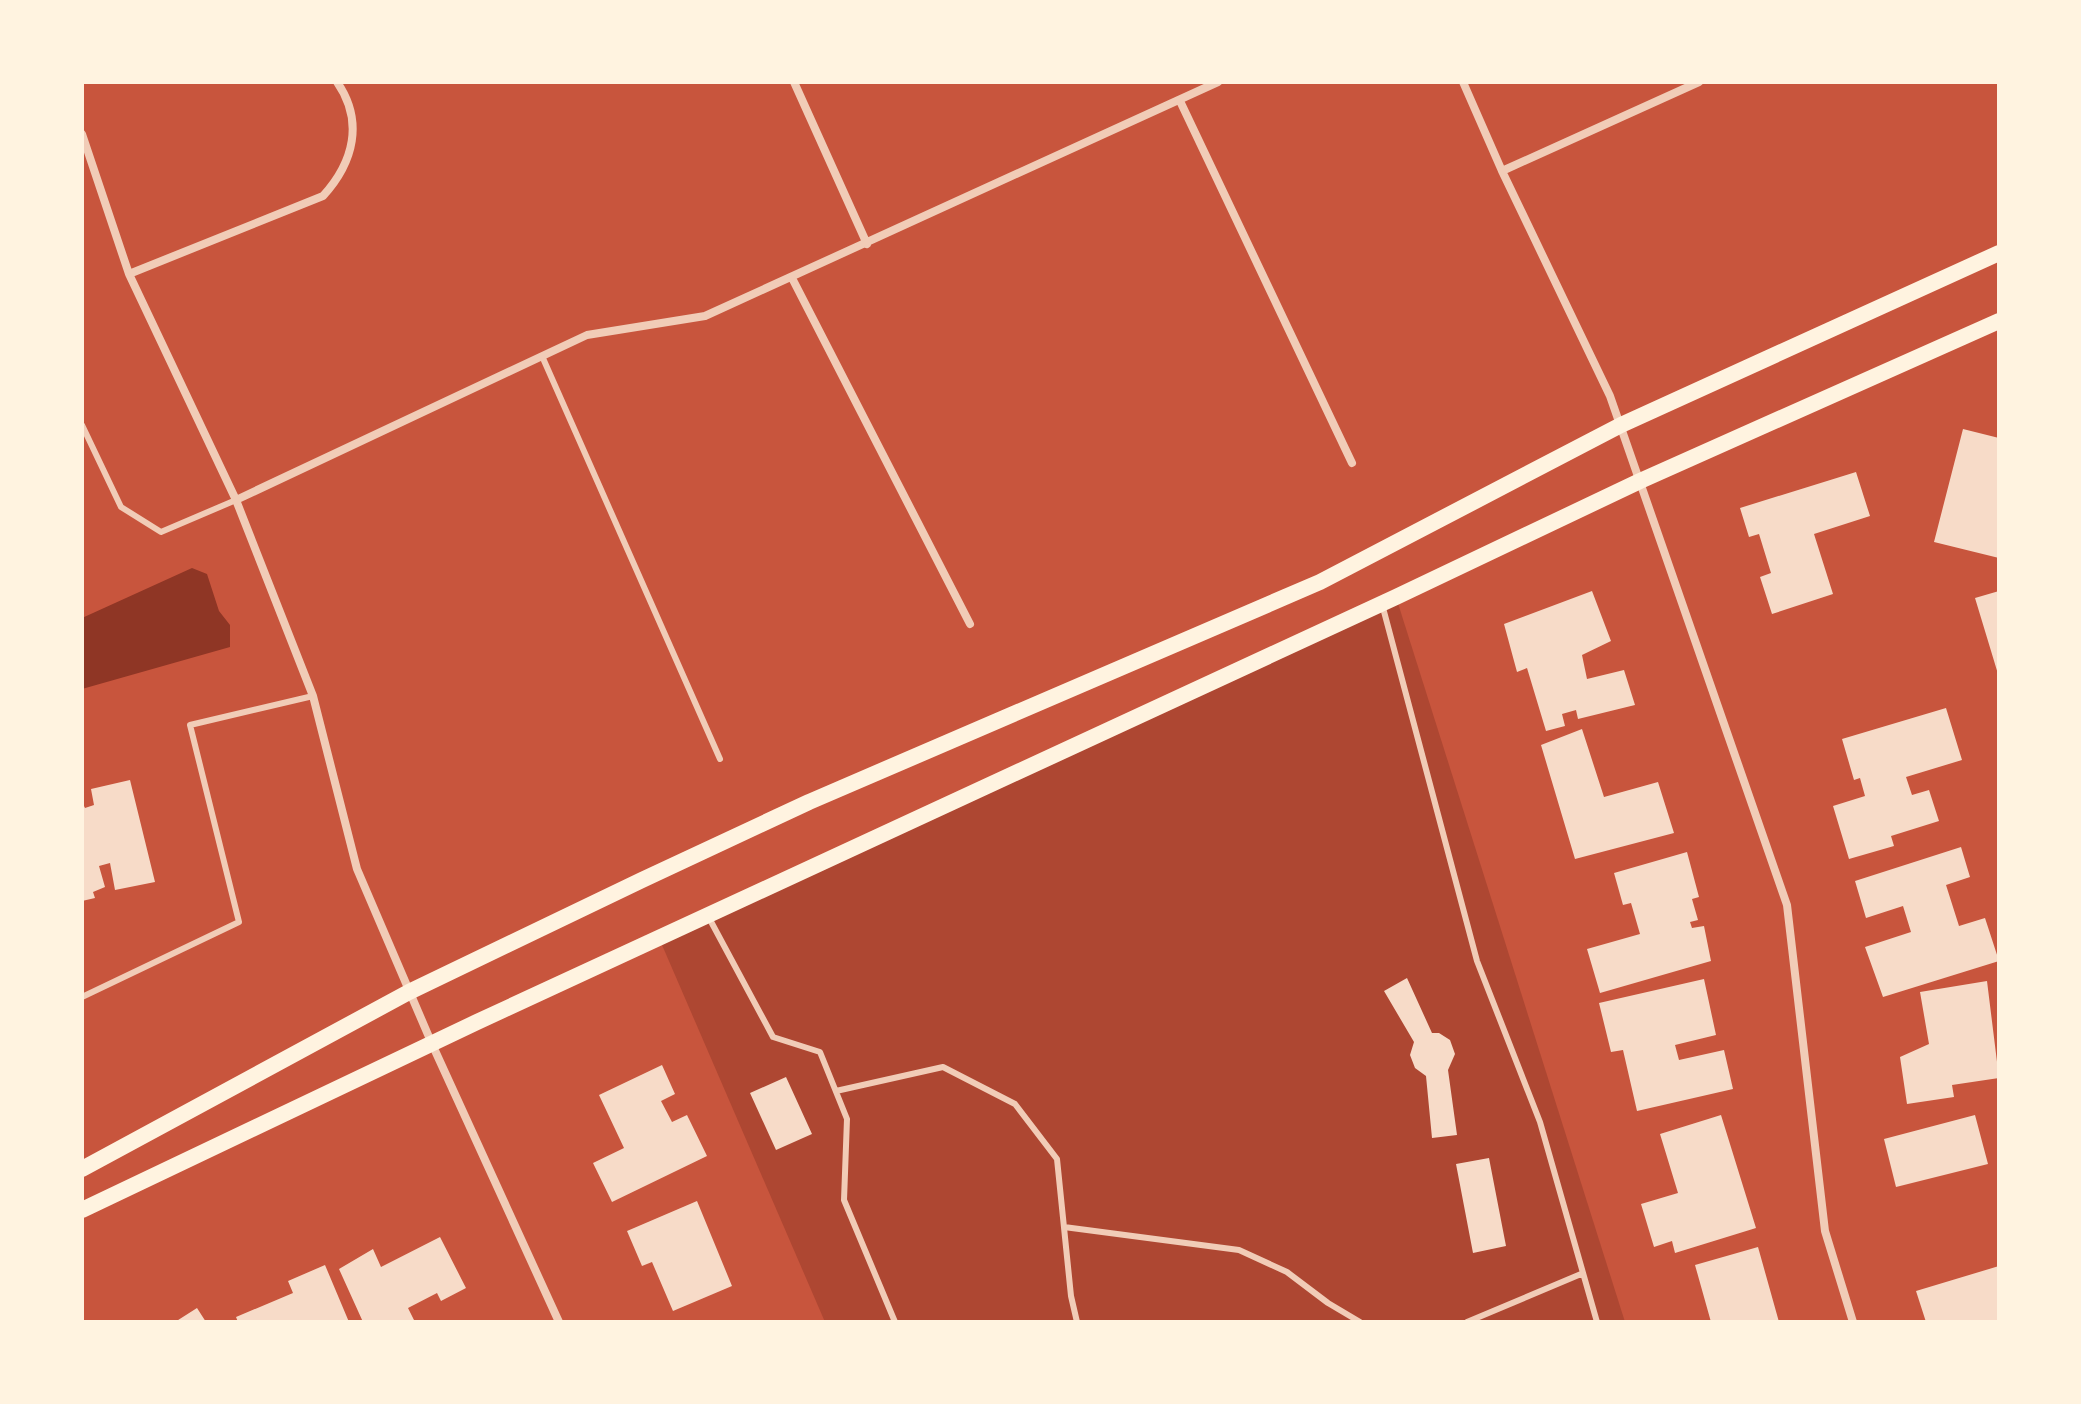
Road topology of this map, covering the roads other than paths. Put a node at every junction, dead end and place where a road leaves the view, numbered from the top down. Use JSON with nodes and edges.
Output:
{"nodes":[{"id":1,"x":337,"y":82,"type":"edge"},
{"id":2,"x":794,"y":82,"type":"edge"},
{"id":3,"x":1218,"y":82,"type":"edge"},
{"id":4,"x":1463,"y":82,"type":"edge"},
{"id":5,"x":1699,"y":82,"type":"edge"},
{"id":6,"x":1180,"y":101,"type":"junction"},
{"id":7,"x":82,"y":134,"type":"edge"},
{"id":8,"x":1502,"y":171,"type":"junction"},
{"id":9,"x":867,"y":244,"type":"junction"},
{"id":10,"x":1999,"y":253,"type":"edge"},
{"id":11,"x":129,"y":274,"type":"junction"},
{"id":12,"x":792,"y":278,"type":"junction"},
{"id":13,"x":1999,"y":321,"type":"edge"},
{"id":14,"x":542,"y":356,"type":"junction"},
{"id":15,"x":82,"y":425,"type":"edge"},
{"id":16,"x":1621,"y":425,"type":"junction"},
{"id":17,"x":1352,"y":463,"type":"dead end"},
{"id":18,"x":1640,"y":481,"type":"junction"},
{"id":19,"x":236,"y":500,"type":"junction"},
{"id":20,"x":1382,"y":604,"type":"junction"},
{"id":21,"x":970,"y":624,"type":"dead end"},
{"id":22,"x":313,"y":696,"type":"junction"},
{"id":23,"x":720,"y":759,"type":"dead end"},
{"id":24,"x":708,"y":916,"type":"junction"},
{"id":25,"x":409,"y":992,"type":"junction"},
{"id":26,"x":82,"y":997,"type":"edge"},
{"id":27,"x":432,"y":1044,"type":"junction"},
{"id":28,"x":836,"y":1091,"type":"junction"},
{"id":29,"x":82,"y":1169,"type":"edge"},
{"id":30,"x":82,"y":1210,"type":"edge"},
{"id":31,"x":1064,"y":1227,"type":"junction"},
{"id":32,"x":1581,"y":1274,"type":"junction"},
{"id":33,"x":559,"y":1322,"type":"edge"},
{"id":34,"x":895,"y":1322,"type":"edge"},
{"id":35,"x":1077,"y":1322,"type":"edge"},
{"id":36,"x":1360,"y":1322,"type":"edge"},
{"id":37,"x":1467,"y":1322,"type":"edge"},
{"id":38,"x":1597,"y":1322,"type":"edge"},
{"id":39,"x":1853,"y":1322,"type":"edge"}],
"edges":[{"from":1,"to":11,"type":"street"},
{"from":2,"to":9,"type":"street"},
{"from":3,"to":6,"type":"street"},
{"from":4,"to":8,"type":"street"},
{"from":5,"to":8,"type":"street"},
{"from":6,"to":9,"type":"street"},
{"from":6,"to":17,"type":"street"},
{"from":7,"to":11,"type":"street"},
{"from":8,"to":16,"type":"street"},
{"from":9,"to":12,"type":"street"},
{"from":10,"to":16,"type":"main road"},
{"from":11,"to":19,"type":"street"},
{"from":12,"to":14,"type":"street"},
{"from":12,"to":21,"type":"street"},
{"from":13,"to":18,"type":"main road"},
{"from":14,"to":19,"type":"street"},
{"from":14,"to":23,"type":"lane"},
{"from":15,"to":19,"type":"lane"},
{"from":16,"to":18,"type":"street"},
{"from":16,"to":25,"type":"main road"},
{"from":18,"to":20,"type":"main road"},
{"from":18,"to":39,"type":"street"},
{"from":19,"to":22,"type":"street"},
{"from":20,"to":24,"type":"main road"},
{"from":20,"to":32,"type":"lane"},
{"from":22,"to":25,"type":"street"},
{"from":22,"to":26,"type":"lane"},
{"from":24,"to":27,"type":"main road"},
{"from":24,"to":28,"type":"lane"},
{"from":25,"to":27,"type":"street"},
{"from":25,"to":29,"type":"main road"},
{"from":27,"to":30,"type":"main road"},
{"from":27,"to":33,"type":"street"},
{"from":28,"to":31,"type":"lane"},
{"from":28,"to":34,"type":"lane"},
{"from":31,"to":35,"type":"lane"},
{"from":31,"to":36,"type":"lane"},
{"from":32,"to":37,"type":"lane"},
{"from":32,"to":38,"type":"lane"}]}
